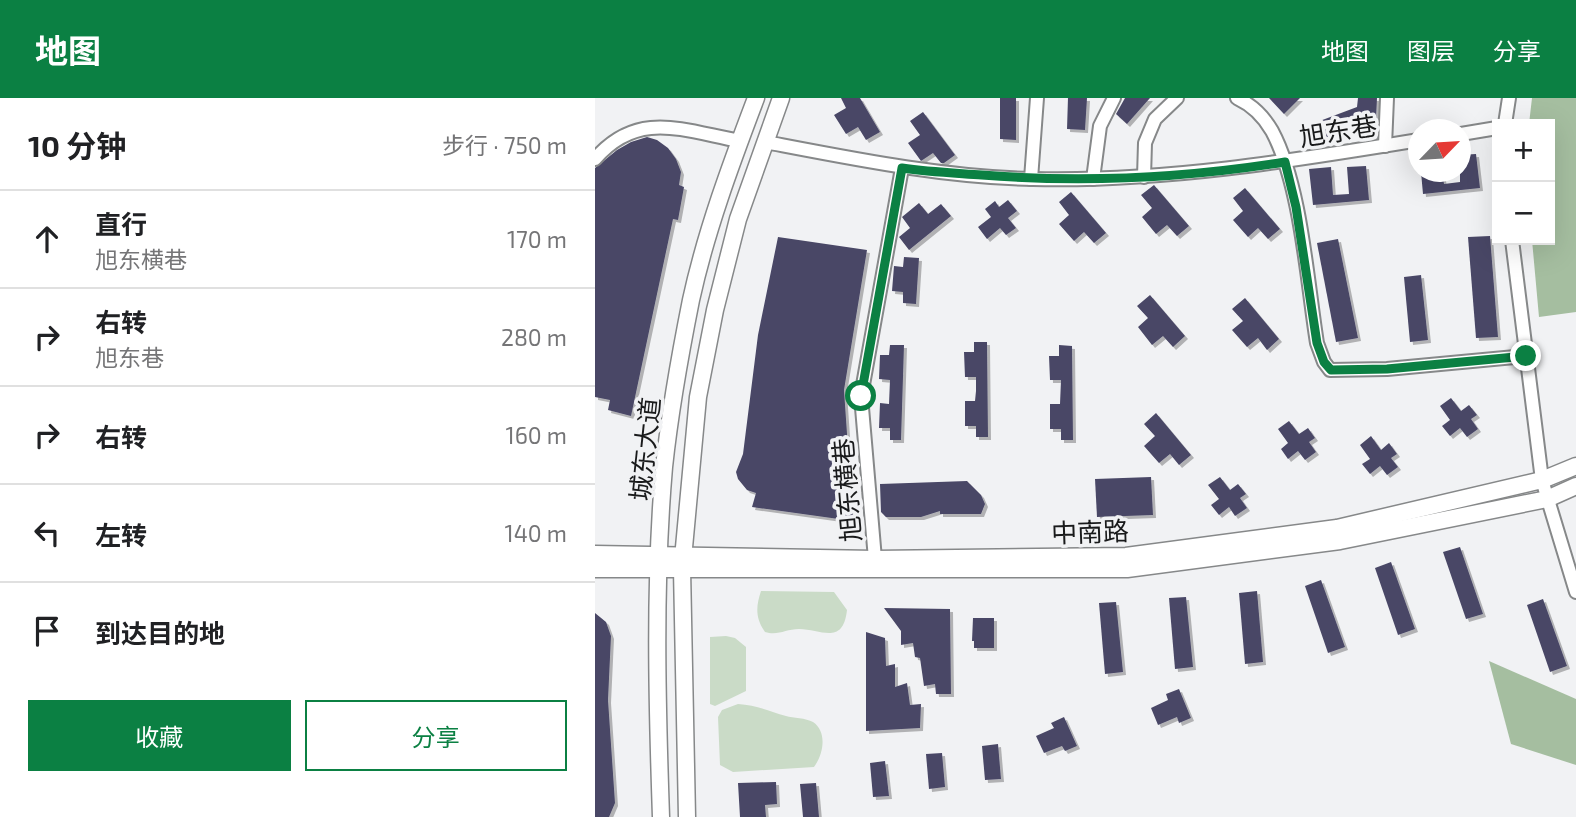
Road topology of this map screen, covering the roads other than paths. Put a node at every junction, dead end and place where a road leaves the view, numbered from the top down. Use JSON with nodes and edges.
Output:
{"nodes":[{"id":1,"x":756,"y":98,"type":"edge"},
{"id":2,"x":781,"y":98,"type":"edge"},
{"id":3,"x":1037,"y":98,"type":"edge"},
{"id":4,"x":1114,"y":98,"type":"edge"},
{"id":5,"x":1177,"y":98,"type":"edge"},
{"id":6,"x":1237,"y":98,"type":"edge"},
{"id":7,"x":1387,"y":98,"type":"edge"},
{"id":8,"x":1509,"y":98,"type":"edge"},
{"id":9,"x":1507,"y":119,"type":"edge"},
{"id":10,"x":1492,"y":129,"type":"edge"},
{"id":11,"x":1471,"y":132,"type":"edge"},
{"id":12,"x":740,"y":141,"type":"junction"},
{"id":13,"x":765,"y":142,"type":"junction"},
{"id":14,"x":1408,"y":142,"type":"edge"},
{"id":15,"x":1385,"y":146,"type":"junction"},
{"id":16,"x":595,"y":159,"type":"edge"},
{"id":17,"x":1285,"y":162,"type":"junction"},
{"id":18,"x":902,"y":168,"type":"junction"},
{"id":19,"x":1144,"y":177,"type":"junction"},
{"id":20,"x":1031,"y":179,"type":"junction"},
{"id":21,"x":1093,"y":179,"type":"junction"},
{"id":22,"x":1513,"y":245,"type":"edge"},
{"id":23,"x":1526,"y":356,"type":"junction"},
{"id":24,"x":1576,"y":466,"type":"edge"},
{"id":25,"x":1542,"y":480,"type":"junction"},
{"id":26,"x":1576,"y":486,"type":"edge"},
{"id":27,"x":1547,"y":499,"type":"junction"},
{"id":28,"x":595,"y":554,"type":"edge"},
{"id":29,"x":875,"y":559,"type":"junction"},
{"id":30,"x":658,"y":561,"type":"junction"},
{"id":31,"x":683,"y":562,"type":"junction"},
{"id":32,"x":595,"y":569,"type":"edge"},
{"id":33,"x":1576,"y":592,"type":"edge"},
{"id":34,"x":661,"y":817,"type":"edge"},
{"id":35,"x":687,"y":817,"type":"edge"}],
"edges":[{"from":1,"to":12,"type":"main road","name":"城东大道"},
{"from":2,"to":13,"type":"main road","name":"城东大道"},
{"from":3,"to":20,"type":"street"},
{"from":4,"to":21,"type":"street"},
{"from":5,"to":19,"type":"street"},
{"from":6,"to":17,"type":"street"},
{"from":7,"to":15,"type":"street"},
{"from":8,"to":9,"type":"street"},
{"from":10,"to":11,"type":"street"},
{"from":12,"to":16,"type":"street"},
{"from":12,"to":30,"type":"main road","name":"城东大道"},
{"from":13,"to":18,"type":"street","name":"旭东巷"},
{"from":13,"to":31,"type":"main road","name":"城东大道"},
{"from":14,"to":15,"type":"street","name":"旭东巷"},
{"from":15,"to":17,"type":"street","name":"旭东巷"},
{"from":17,"to":19,"type":"street","name":"旭东巷"},
{"from":17,"to":23,"type":"street"},
{"from":18,"to":20,"type":"street","name":"旭东巷"},
{"from":18,"to":29,"type":"street","name":"旭东横巷"},
{"from":19,"to":21,"type":"street","name":"旭东巷"},
{"from":20,"to":21,"type":"street","name":"旭东巷"},
{"from":22,"to":23,"type":"street"},
{"from":23,"to":25,"type":"street"},
{"from":24,"to":25,"type":"main road","name":"中南路"},
{"from":25,"to":27,"type":"street"},
{"from":25,"to":29,"type":"main road","name":"中南路"},
{"from":26,"to":27,"type":"main road","name":"中南路"},
{"from":27,"to":31,"type":"main road","name":"中南路"},
{"from":27,"to":33,"type":"street"},
{"from":28,"to":30,"type":"main road","name":"中南路"},
{"from":29,"to":31,"type":"main road","name":"中南路"},
{"from":30,"to":31,"type":"main road","name":"中南路"},
{"from":30,"to":32,"type":"main road","name":"中南路"},
{"from":30,"to":34,"type":"main road","name":"城东大道"},
{"from":31,"to":35,"type":"main road","name":"城东大道"}]}
